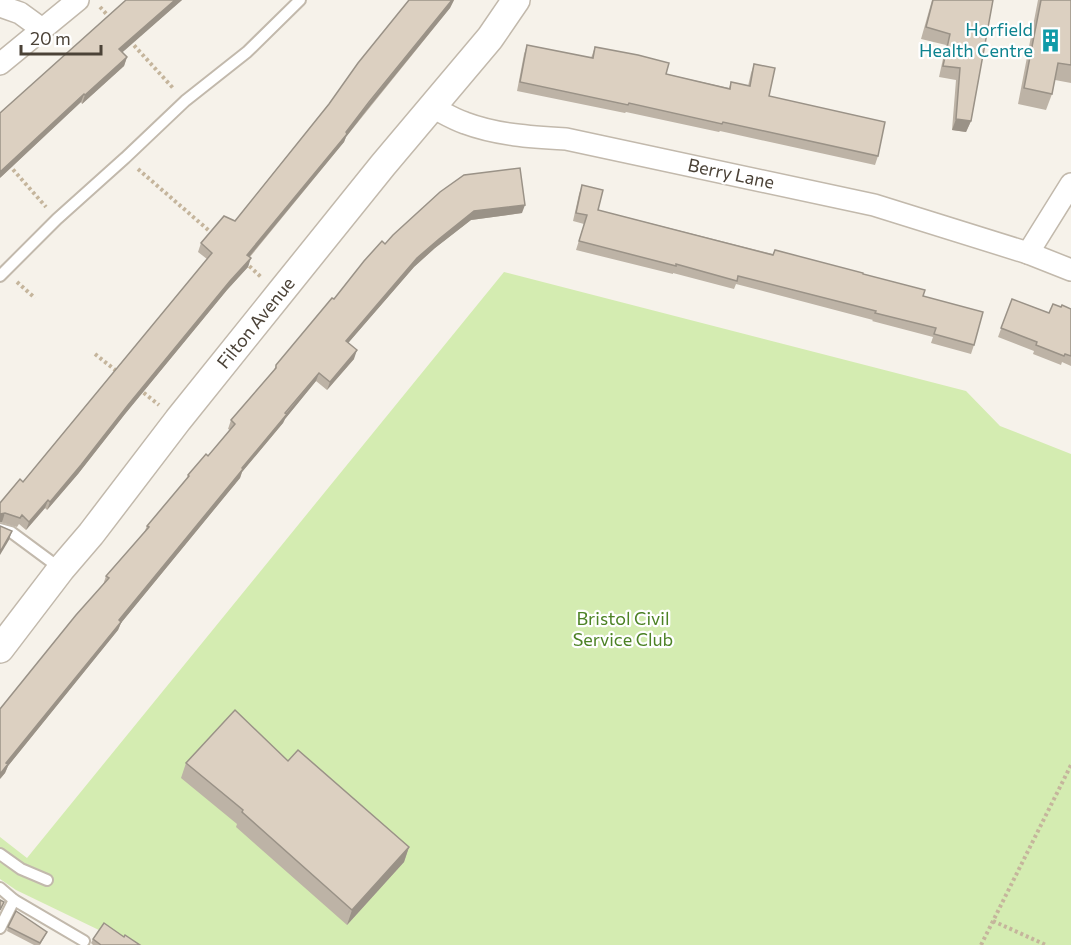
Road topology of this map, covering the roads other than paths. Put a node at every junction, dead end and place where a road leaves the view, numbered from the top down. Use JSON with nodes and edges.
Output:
{"nodes":[{"id":1,"x":78,"y":0,"type":"edge"},
{"id":2,"x":300,"y":0,"type":"edge"},
{"id":3,"x":516,"y":0,"type":"edge"},
{"id":4,"x":0,"y":6,"type":"edge"},
{"id":5,"x":42,"y":29,"type":"junction"},
{"id":6,"x":0,"y":64,"type":"edge"},
{"id":7,"x":432,"y":107,"type":"junction"},
{"id":8,"x":1071,"y":183,"type":"edge"},
{"id":9,"x":1028,"y":253,"type":"junction"},
{"id":10,"x":1071,"y":270,"type":"edge"},
{"id":11,"x":0,"y":276,"type":"edge"},
{"id":12,"x":0,"y":529,"type":"edge"},
{"id":13,"x":61,"y":569,"type":"junction"},
{"id":14,"x":0,"y":649,"type":"edge"},
{"id":15,"x":0,"y":854,"type":"edge"},
{"id":16,"x":47,"y":880,"type":"dead end"},
{"id":17,"x":0,"y":888,"type":"edge"},
{"id":18,"x":14,"y":900,"type":"junction"},
{"id":19,"x":0,"y":928,"type":"edge"},
{"id":20,"x":84,"y":941,"type":"dead end"}],
"edges":[{"from":1,"to":5,"type":"street"},
{"from":2,"to":11,"type":"lane"},
{"from":3,"to":7,"type":"street","name":"Filton Avenue"},
{"from":4,"to":5,"type":"street"},
{"from":5,"to":6,"type":"street"},
{"from":7,"to":9,"type":"street","name":"Berry Lane"},
{"from":7,"to":13,"type":"street","name":"Filton Avenue"},
{"from":8,"to":9,"type":"street"},
{"from":9,"to":10,"type":"street","name":"Berry Lane"},
{"from":12,"to":13,"type":"lane"},
{"from":13,"to":14,"type":"street","name":"Filton Avenue"},
{"from":15,"to":16,"type":"lane"},
{"from":17,"to":18,"type":"lane"},
{"from":18,"to":19,"type":"lane"},
{"from":18,"to":20,"type":"lane"}]}
